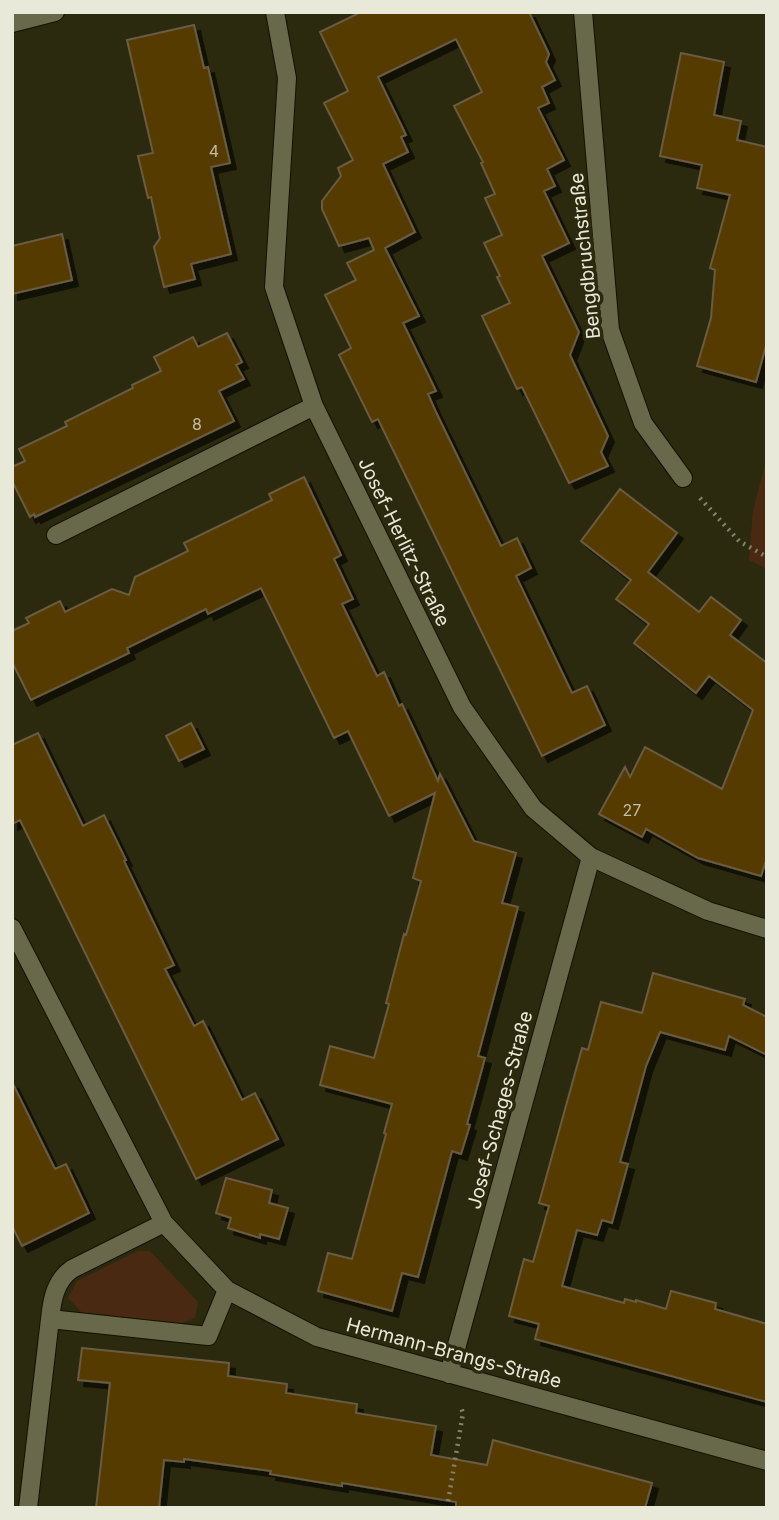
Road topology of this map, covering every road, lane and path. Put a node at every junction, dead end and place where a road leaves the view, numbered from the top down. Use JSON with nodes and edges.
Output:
{"nodes":[{"id":1,"x":55,"y":12,"type":"edge"},
{"id":2,"x":275,"y":12,"type":"edge"},
{"id":3,"x":583,"y":12,"type":"edge"},
{"id":4,"x":15,"y":19,"type":"edge"},
{"id":5,"x":314,"y":406,"type":"junction"},
{"id":6,"x":683,"y":478,"type":"joint"},
{"id":7,"x":56,"y":535,"type":"dead end"},
{"id":8,"x":767,"y":557,"type":"edge"},
{"id":9,"x":591,"y":857,"type":"junction"},
{"id":10,"x":12,"y":928,"type":"edge"},
{"id":11,"x":767,"y":929,"type":"edge"},
{"id":12,"x":164,"y":1223,"type":"junction"},
{"id":13,"x":227,"y":1290,"type":"junction"},
{"id":14,"x":50,"y":1319,"type":"junction"},
{"id":15,"x":449,"y":1374,"type":"junction"},
{"id":16,"x":767,"y":1461,"type":"edge"},
{"id":17,"x":28,"y":1508,"type":"edge"},
{"id":18,"x":447,"y":1508,"type":"edge"}],
"edges":[{"from":1,"to":4,"type":"street"},
{"from":2,"to":5,"type":"street","name":"Josef-Herlitz-Straße"},
{"from":3,"to":6,"type":"street","name":"Bengdbruchstraße"},
{"from":5,"to":7,"type":"street"},
{"from":5,"to":9,"type":"street","name":"Josef-Herlitz-Straße"},
{"from":6,"to":8,"type":"path"},
{"from":9,"to":11,"type":"street","name":"Josef-Herlitz-Straße"},
{"from":9,"to":15,"type":"street","name":"Josef-Schages-Straße"},
{"from":10,"to":12,"type":"street","name":"Hermann-Brangs-Straße"},
{"from":12,"to":13,"type":"street","name":"Hermann-Brangs-Straße"},
{"from":12,"to":14,"type":"street"},
{"from":13,"to":14,"type":"street"},
{"from":13,"to":15,"type":"street","name":"Hermann-Brangs-Straße"},
{"from":14,"to":17,"type":"street"},
{"from":15,"to":16,"type":"street","name":"Hermann-Brangs-Straße"},
{"from":15,"to":18,"type":"path"}]}
